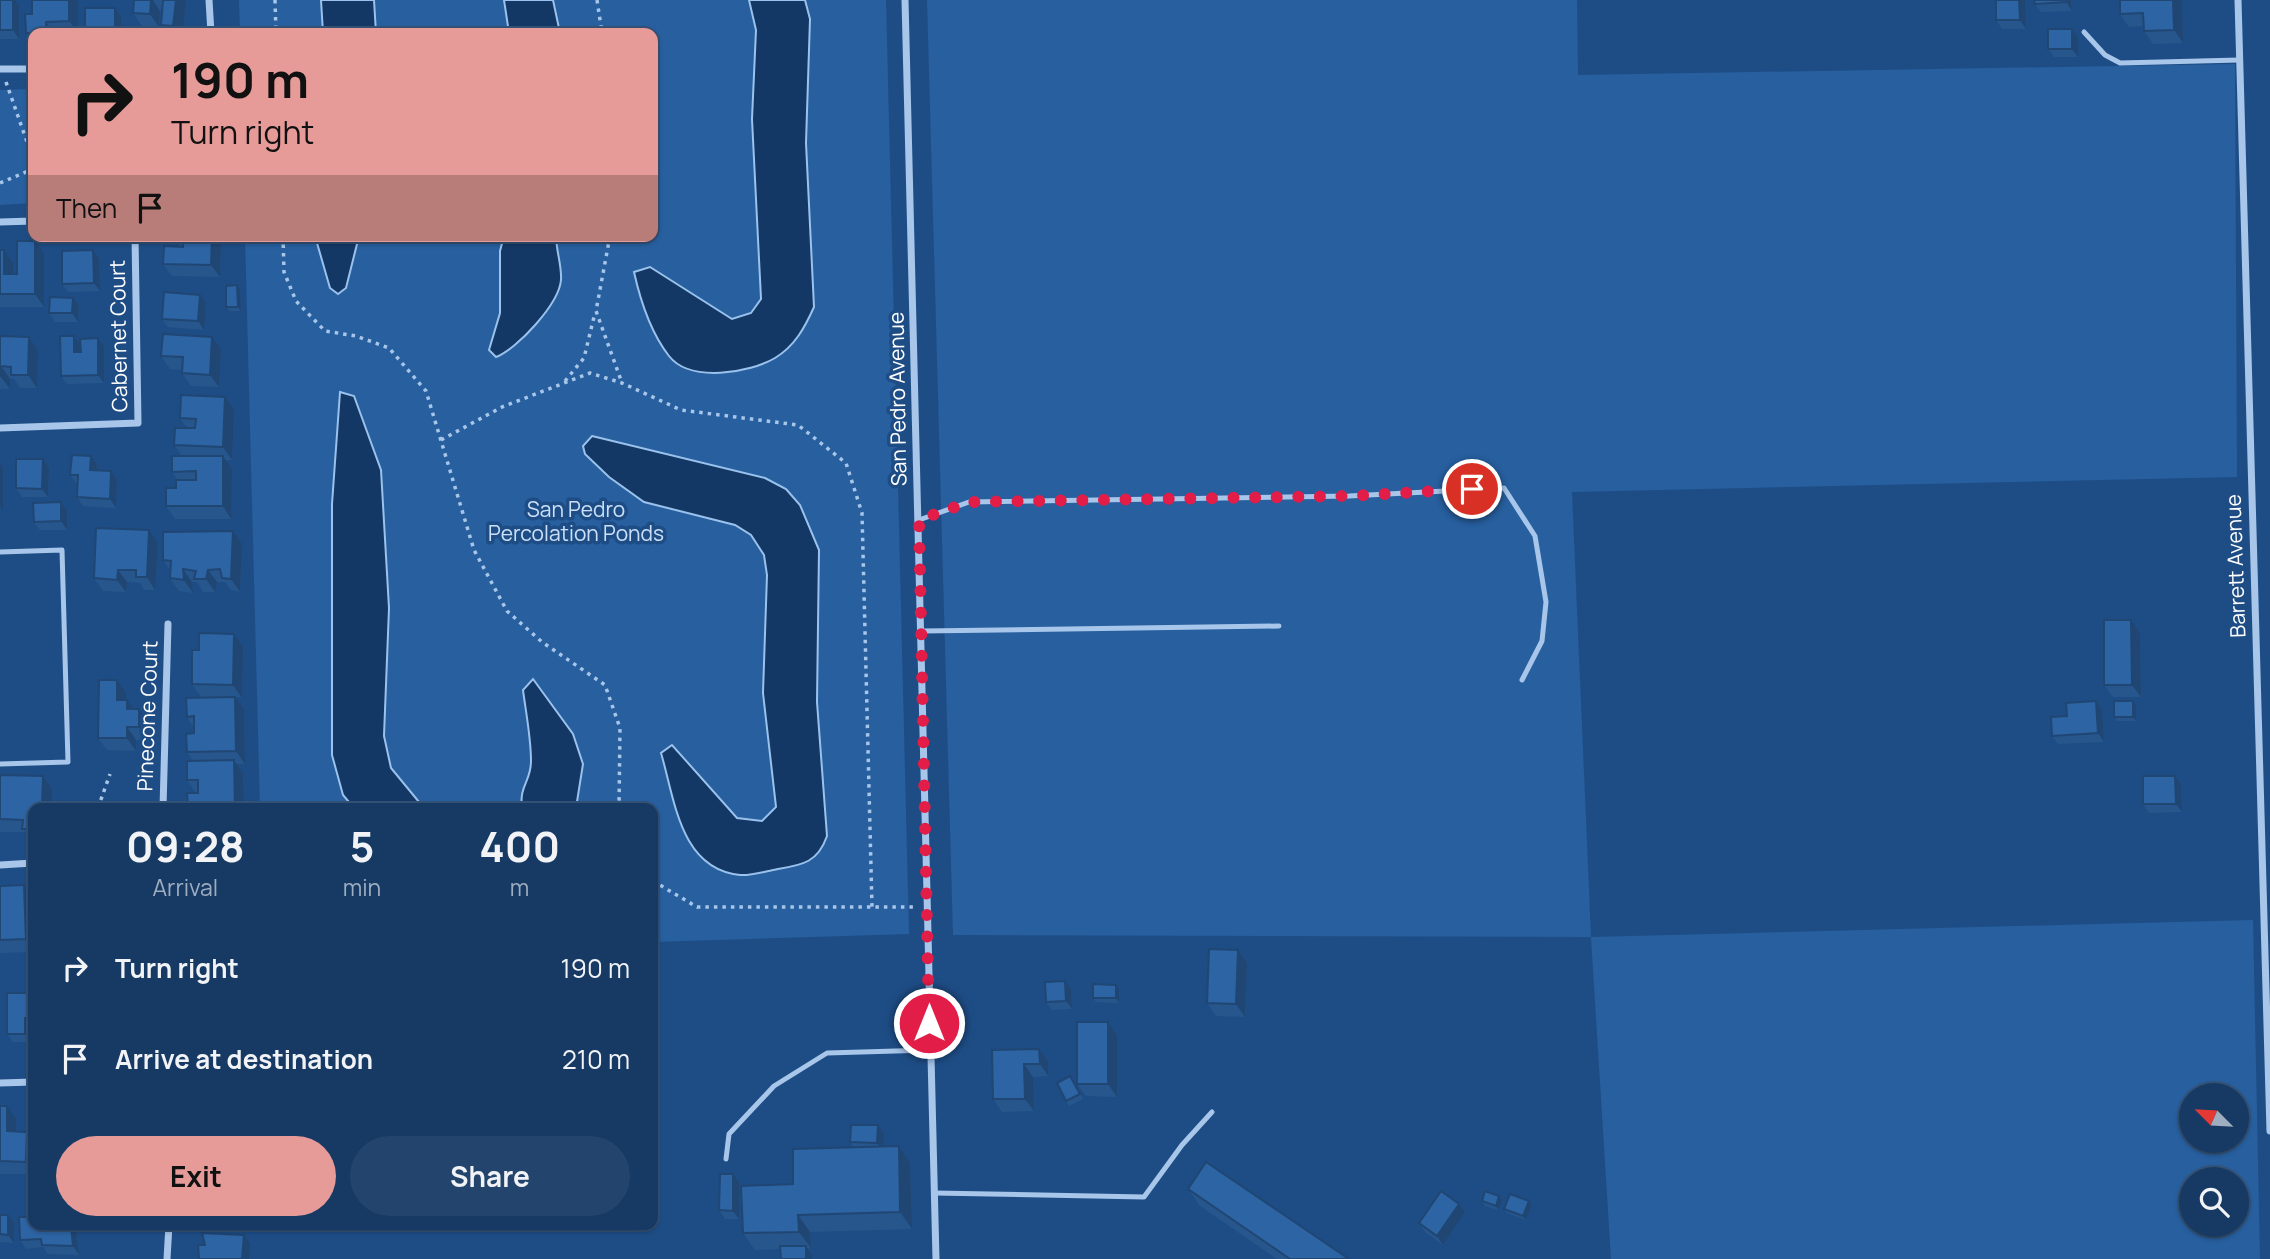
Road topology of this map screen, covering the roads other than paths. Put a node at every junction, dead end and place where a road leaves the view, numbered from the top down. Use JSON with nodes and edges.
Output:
{"nodes":[{"id":1,"x":209,"y":0,"type":"edge"},
{"id":2,"x":905,"y":0,"type":"edge"},
{"id":3,"x":2238,"y":0,"type":"edge"},
{"id":4,"x":211,"y":28,"type":"edge"},
{"id":5,"x":2084,"y":32,"type":"dead end"},
{"id":6,"x":2239,"y":60,"type":"junction"},
{"id":7,"x":1,"y":69,"type":"edge"},
{"id":8,"x":28,"y":69,"type":"edge"},
{"id":9,"x":28,"y":221,"type":"edge"},
{"id":10,"x":0,"y":222,"type":"edge"},
{"id":11,"x":135,"y":242,"type":"edge"},
{"id":12,"x":0,"y":428,"type":"edge"},
{"id":13,"x":919,"y":520,"type":"junction"},
{"id":14,"x":0,"y":552,"type":"edge"},
{"id":15,"x":168,"y":624,"type":"dead end"},
{"id":16,"x":1279,"y":626,"type":"dead end"},
{"id":17,"x":922,"y":631,"type":"junction"},
{"id":18,"x":1522,"y":680,"type":"dead end"},
{"id":19,"x":0,"y":764,"type":"edge"},
{"id":20,"x":163,"y":803,"type":"edge"},
{"id":21,"x":28,"y":863,"type":"edge"},
{"id":22,"x":0,"y":865,"type":"edge"},
{"id":23,"x":930,"y":1050,"type":"junction"},
{"id":24,"x":28,"y":1082,"type":"edge"},
{"id":25,"x":0,"y":1083,"type":"edge"},
{"id":26,"x":1212,"y":1112,"type":"dead end"},
{"id":27,"x":2270,"y":1131,"type":"edge"},
{"id":28,"x":726,"y":1159,"type":"dead end"},
{"id":29,"x":934,"y":1194,"type":"junction"},
{"id":30,"x":169,"y":1230,"type":"edge"},
{"id":31,"x":167,"y":1259,"type":"edge"},
{"id":32,"x":936,"y":1259,"type":"edge"}],
"edges":[{"from":1,"to":4,"type":"street"},
{"from":2,"to":13,"type":"street","name":"San Pedro Avenue"},
{"from":3,"to":6,"type":"street","name":"Barrett Avenue"},
{"from":5,"to":6,"type":"lane"},
{"from":6,"to":27,"type":"street","name":"Barrett Avenue"},
{"from":7,"to":8,"type":"street"},
{"from":9,"to":10,"type":"street"},
{"from":11,"to":12,"type":"street","name":"Cabernet Court"},
{"from":13,"to":17,"type":"street","name":"San Pedro Avenue"},
{"from":13,"to":18,"type":"lane"},
{"from":14,"to":19,"type":"lane"},
{"from":15,"to":20,"type":"street","name":"Pinecone Court"},
{"from":16,"to":17,"type":"lane"},
{"from":17,"to":23,"type":"street","name":"San Pedro Avenue"},
{"from":21,"to":22,"type":"street"},
{"from":23,"to":28,"type":"lane"},
{"from":23,"to":29,"type":"street","name":"San Pedro Avenue"},
{"from":24,"to":25,"type":"street"},
{"from":26,"to":29,"type":"lane"},
{"from":29,"to":32,"type":"street","name":"San Pedro Avenue"},
{"from":30,"to":31,"type":"street"}]}
